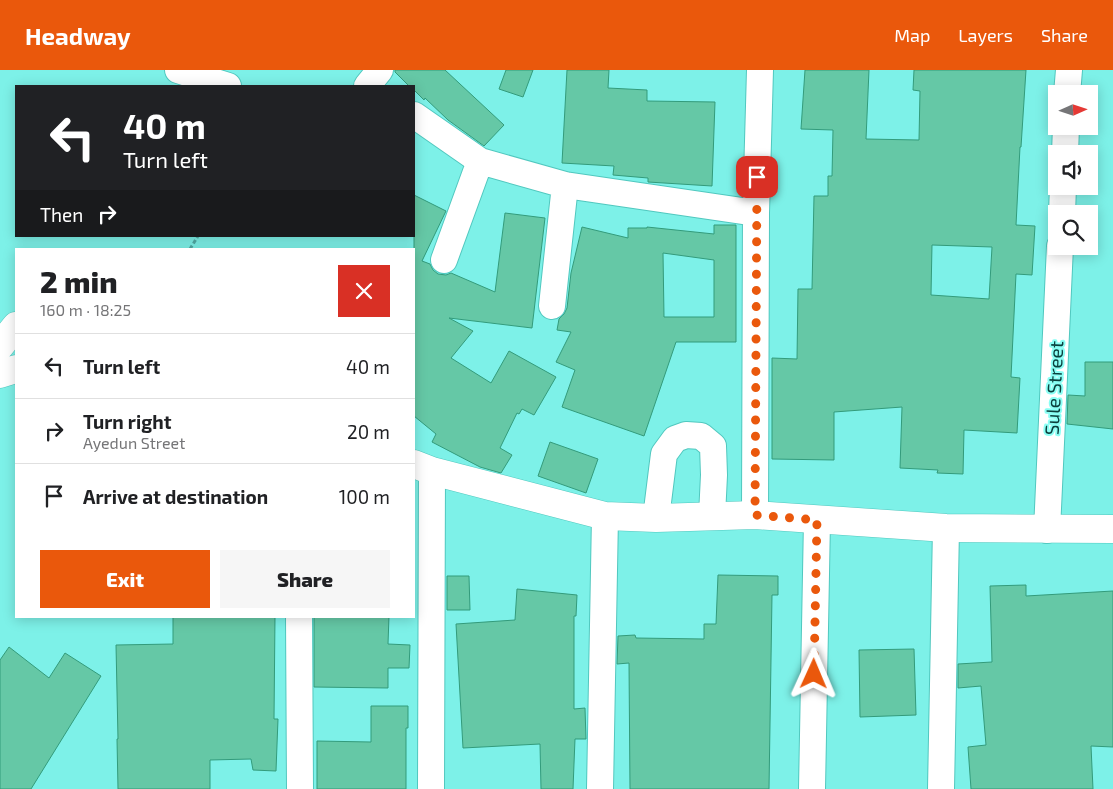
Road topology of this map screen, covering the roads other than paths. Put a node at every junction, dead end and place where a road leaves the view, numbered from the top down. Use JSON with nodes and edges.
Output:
{"nodes":[{"id":1,"x":178,"y":70,"type":"edge"},
{"id":2,"x":760,"y":70,"type":"edge"},
{"id":3,"x":1069,"y":70,"type":"edge"},
{"id":4,"x":225,"y":85,"type":"edge"},
{"id":5,"x":1068,"y":85,"type":"edge"},
{"id":6,"x":415,"y":116,"type":"edge"},
{"id":7,"x":480,"y":161,"type":"junction"},
{"id":8,"x":565,"y":186,"type":"junction"},
{"id":9,"x":756,"y":213,"type":"junction"},
{"id":10,"x":1060,"y":255,"type":"edge"},
{"id":11,"x":444,"y":260,"type":"dead end"},
{"id":12,"x":552,"y":306,"type":"dead end"},
{"id":13,"x":0,"y":314,"type":"edge"},
{"id":14,"x":15,"y":324,"type":"edge"},
{"id":15,"x":15,"y":326,"type":"edge"},
{"id":16,"x":0,"y":346,"type":"edge"},
{"id":17,"x":15,"y":368,"type":"edge"},
{"id":18,"x":0,"y":374,"type":"edge"},
{"id":19,"x":423,"y":468,"type":"edge"},
{"id":20,"x":755,"y":515,"type":"junction"},
{"id":21,"x":605,"y":516,"type":"junction"},
{"id":22,"x":712,"y":516,"type":"junction"},
{"id":23,"x":656,"y":518,"type":"junction"},
{"id":24,"x":817,"y":520,"type":"junction"},
{"id":25,"x":946,"y":528,"type":"junction"},
{"id":26,"x":1113,"y":529,"type":"edge"},
{"id":27,"x":1047,"y":530,"type":"junction"},
{"id":28,"x":299,"y":618,"type":"edge"},
{"id":29,"x":300,"y":789,"type":"edge"},
{"id":30,"x":431,"y":789,"type":"edge"},
{"id":31,"x":600,"y":789,"type":"edge"},
{"id":32,"x":812,"y":789,"type":"edge"},
{"id":33,"x":941,"y":789,"type":"edge"}],
"edges":[{"from":1,"to":4,"type":"street"},
{"from":2,"to":9,"type":"street"},
{"from":3,"to":5,"type":"street"},
{"from":6,"to":7,"type":"street"},
{"from":7,"to":8,"type":"street"},
{"from":7,"to":11,"type":"street"},
{"from":8,"to":9,"type":"street"},
{"from":8,"to":12,"type":"street"},
{"from":9,"to":20,"type":"street"},
{"from":10,"to":27,"type":"street","name":"Sule Street"},
{"from":13,"to":14,"type":"main road"},
{"from":15,"to":16,"type":"main road"},
{"from":17,"to":18,"type":"main road"},
{"from":19,"to":21,"type":"main road"},
{"from":19,"to":30,"type":"street"},
{"from":20,"to":22,"type":"main road"},
{"from":20,"to":24,"type":"main road"},
{"from":21,"to":23,"type":"main road"},
{"from":21,"to":31,"type":"street"},
{"from":22,"to":23,"type":"main road"},
{"from":22,"to":23,"type":"street"},
{"from":24,"to":25,"type":"main road"},
{"from":24,"to":32,"type":"street"},
{"from":25,"to":27,"type":"main road"},
{"from":25,"to":33,"type":"street"},
{"from":26,"to":27,"type":"main road"},
{"from":28,"to":29,"type":"street"}]}
